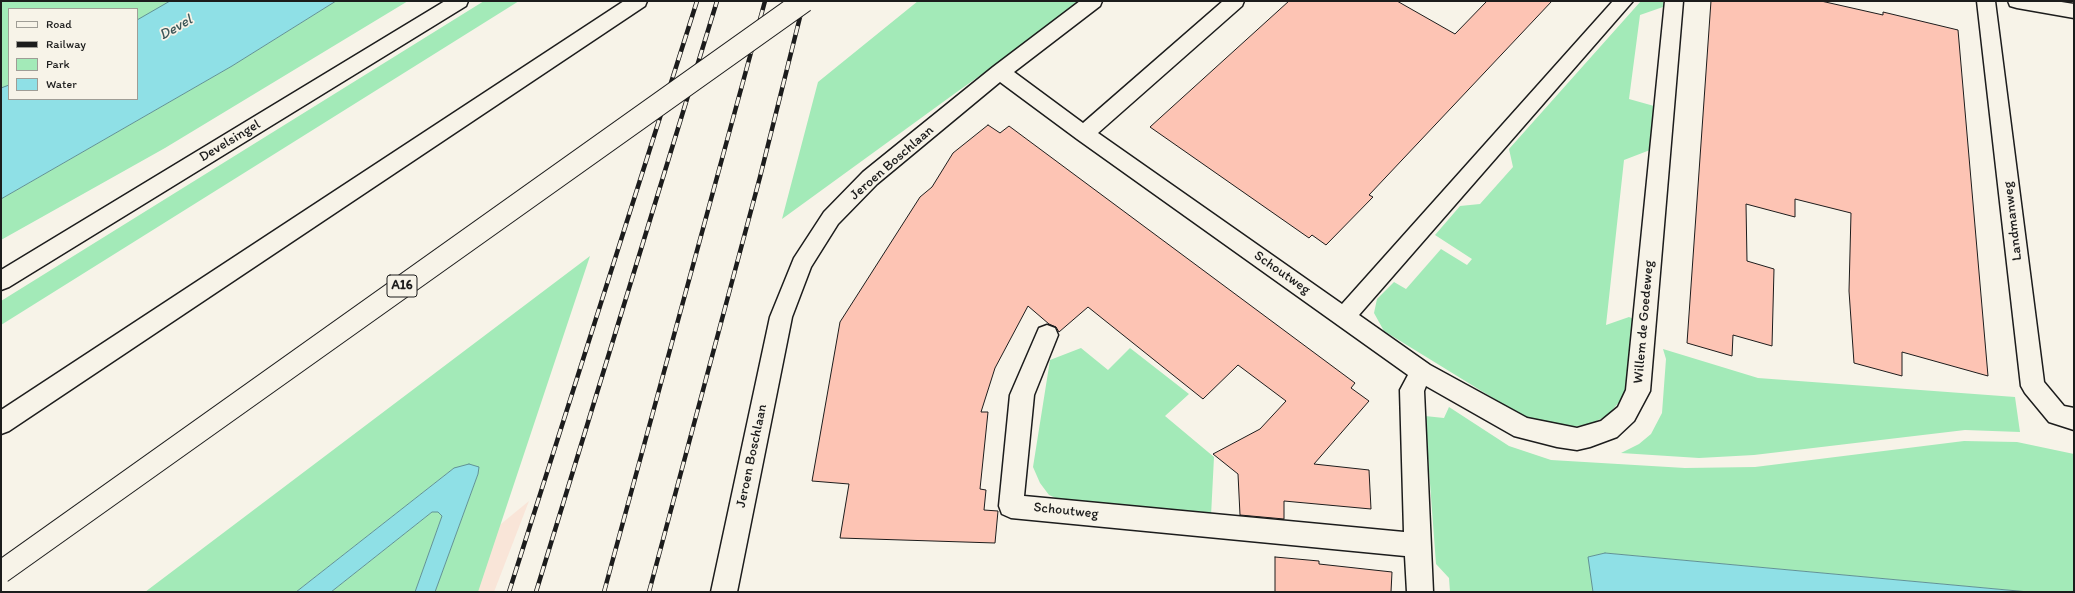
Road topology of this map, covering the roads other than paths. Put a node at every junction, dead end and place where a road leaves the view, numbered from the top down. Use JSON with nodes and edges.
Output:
{"nodes":[{"id":1,"x":459,"y":1,"type":"edge"},
{"id":2,"x":638,"y":1,"type":"edge"},
{"id":3,"x":804,"y":1,"type":"edge"},
{"id":4,"x":1093,"y":1,"type":"edge"},
{"id":5,"x":1235,"y":1,"type":"edge"},
{"id":6,"x":1624,"y":1,"type":"edge"},
{"id":7,"x":1674,"y":1,"type":"edge"},
{"id":8,"x":1986,"y":1,"type":"edge"},
{"id":9,"x":2017,"y":1,"type":"edge"},
{"id":10,"x":2074,"y":11,"type":"edge"},
{"id":11,"x":1000,"y":72,"type":"junction"},
{"id":12,"x":1084,"y":134,"type":"junction"},
{"id":13,"x":1,"y":281,"type":"edge"},
{"id":14,"x":1344,"y":317,"type":"junction"},
{"id":15,"x":1047,"y":335,"type":"dead end"},
{"id":16,"x":1422,"y":372,"type":"junction"},
{"id":17,"x":2074,"y":419,"type":"edge"},
{"id":18,"x":1,"y":422,"type":"edge"},
{"id":19,"x":1416,"y":545,"type":"junction"},
{"id":20,"x":1,"y":572,"type":"edge"},
{"id":21,"x":724,"y":592,"type":"edge"},
{"id":22,"x":1420,"y":592,"type":"edge"}],
"edges":[{"from":1,"to":13,"type":"main road","name":"Develsingel"},
{"from":2,"to":18,"type":"main road"},
{"from":3,"to":20,"type":"main road","number":"A16","bridge":true},
{"from":4,"to":11,"type":"main road","name":"Jeroen Boschlaan"},
{"from":5,"to":12,"type":"main road"},
{"from":6,"to":14,"type":"main road"},
{"from":7,"to":16,"type":"main road","name":"Willem de Goedeweg"},
{"from":8,"to":17,"type":"main road","name":"Landmanweg"},
{"from":9,"to":10,"type":"main road"},
{"from":11,"to":12,"type":"main road","name":"Schoutweg"},
{"from":11,"to":21,"type":"main road","name":"Jeroen Boschlaan"},
{"from":12,"to":14,"type":"main road","name":"Schoutweg"},
{"from":14,"to":16,"type":"main road","name":"Schoutweg"},
{"from":15,"to":19,"type":"main road","name":"Schoutweg"},
{"from":16,"to":19,"type":"main road"},
{"from":19,"to":22,"type":"main road"}]}
